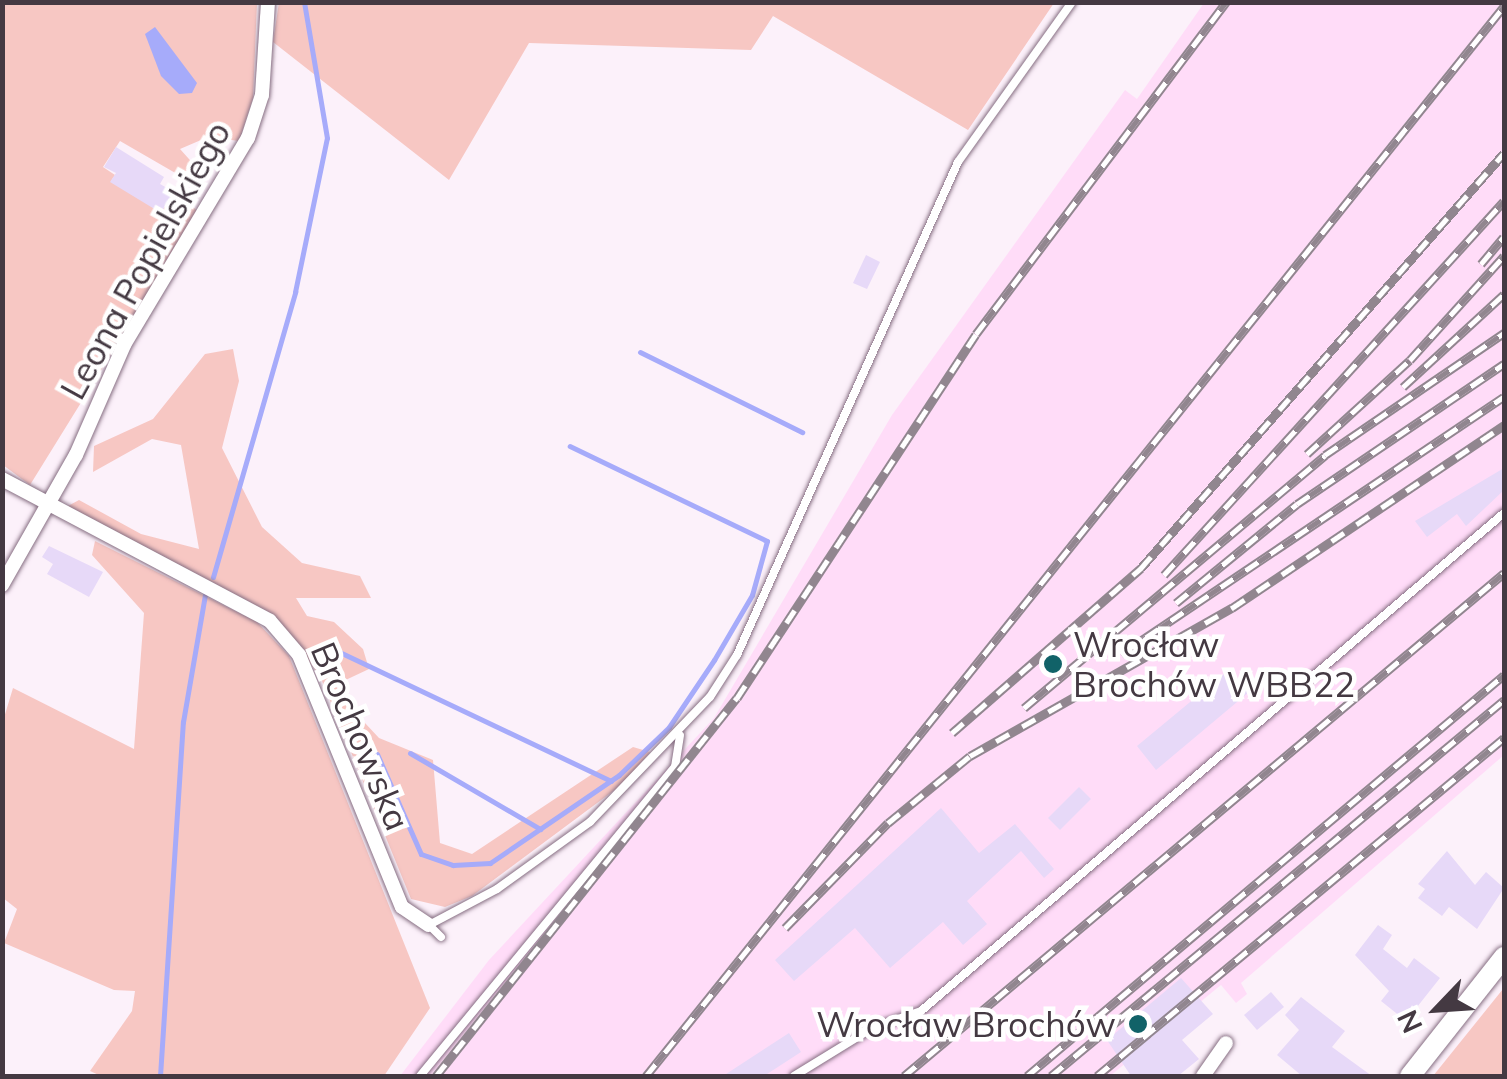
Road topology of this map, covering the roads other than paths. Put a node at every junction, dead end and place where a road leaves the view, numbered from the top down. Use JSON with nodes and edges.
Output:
{"nodes":[{"id":1,"x":268,"y":2,"type":"edge"},
{"id":2,"x":1072,"y":2,"type":"edge"},
{"id":3,"x":2,"y":478,"type":"edge"},
{"id":4,"x":47,"y":507,"type":"junction"},
{"id":5,"x":1504,"y":513,"type":"edge"},
{"id":6,"x":2,"y":585,"type":"edge"},
{"id":7,"x":680,"y":736,"type":"junction"},
{"id":8,"x":429,"y":924,"type":"junction"},
{"id":9,"x":441,"y":936,"type":"dead end"},
{"id":10,"x":1504,"y":956,"type":"edge"},
{"id":11,"x":1226,"y":1043,"type":"dead end"},
{"id":12,"x":420,"y":1076,"type":"edge"},
{"id":13,"x":794,"y":1076,"type":"edge"},
{"id":14,"x":1203,"y":1076,"type":"edge"},
{"id":15,"x":1410,"y":1076,"type":"edge"}],
"edges":[{"from":1,"to":4,"type":"street","name":"Leona Popielskiego"},
{"from":2,"to":7,"type":"lane"},
{"from":3,"to":4,"type":"street","name":"Brochowska"},
{"from":4,"to":6,"type":"street","name":"Leona Popielskiego"},
{"from":4,"to":8,"type":"street","name":"Brochowska"},
{"from":5,"to":13,"type":"lane"},
{"from":7,"to":8,"type":"lane"},
{"from":7,"to":12,"type":"lane"},
{"from":8,"to":9,"type":"lane"},
{"from":10,"to":15,"type":"street"},
{"from":11,"to":14,"type":"street"}]}
